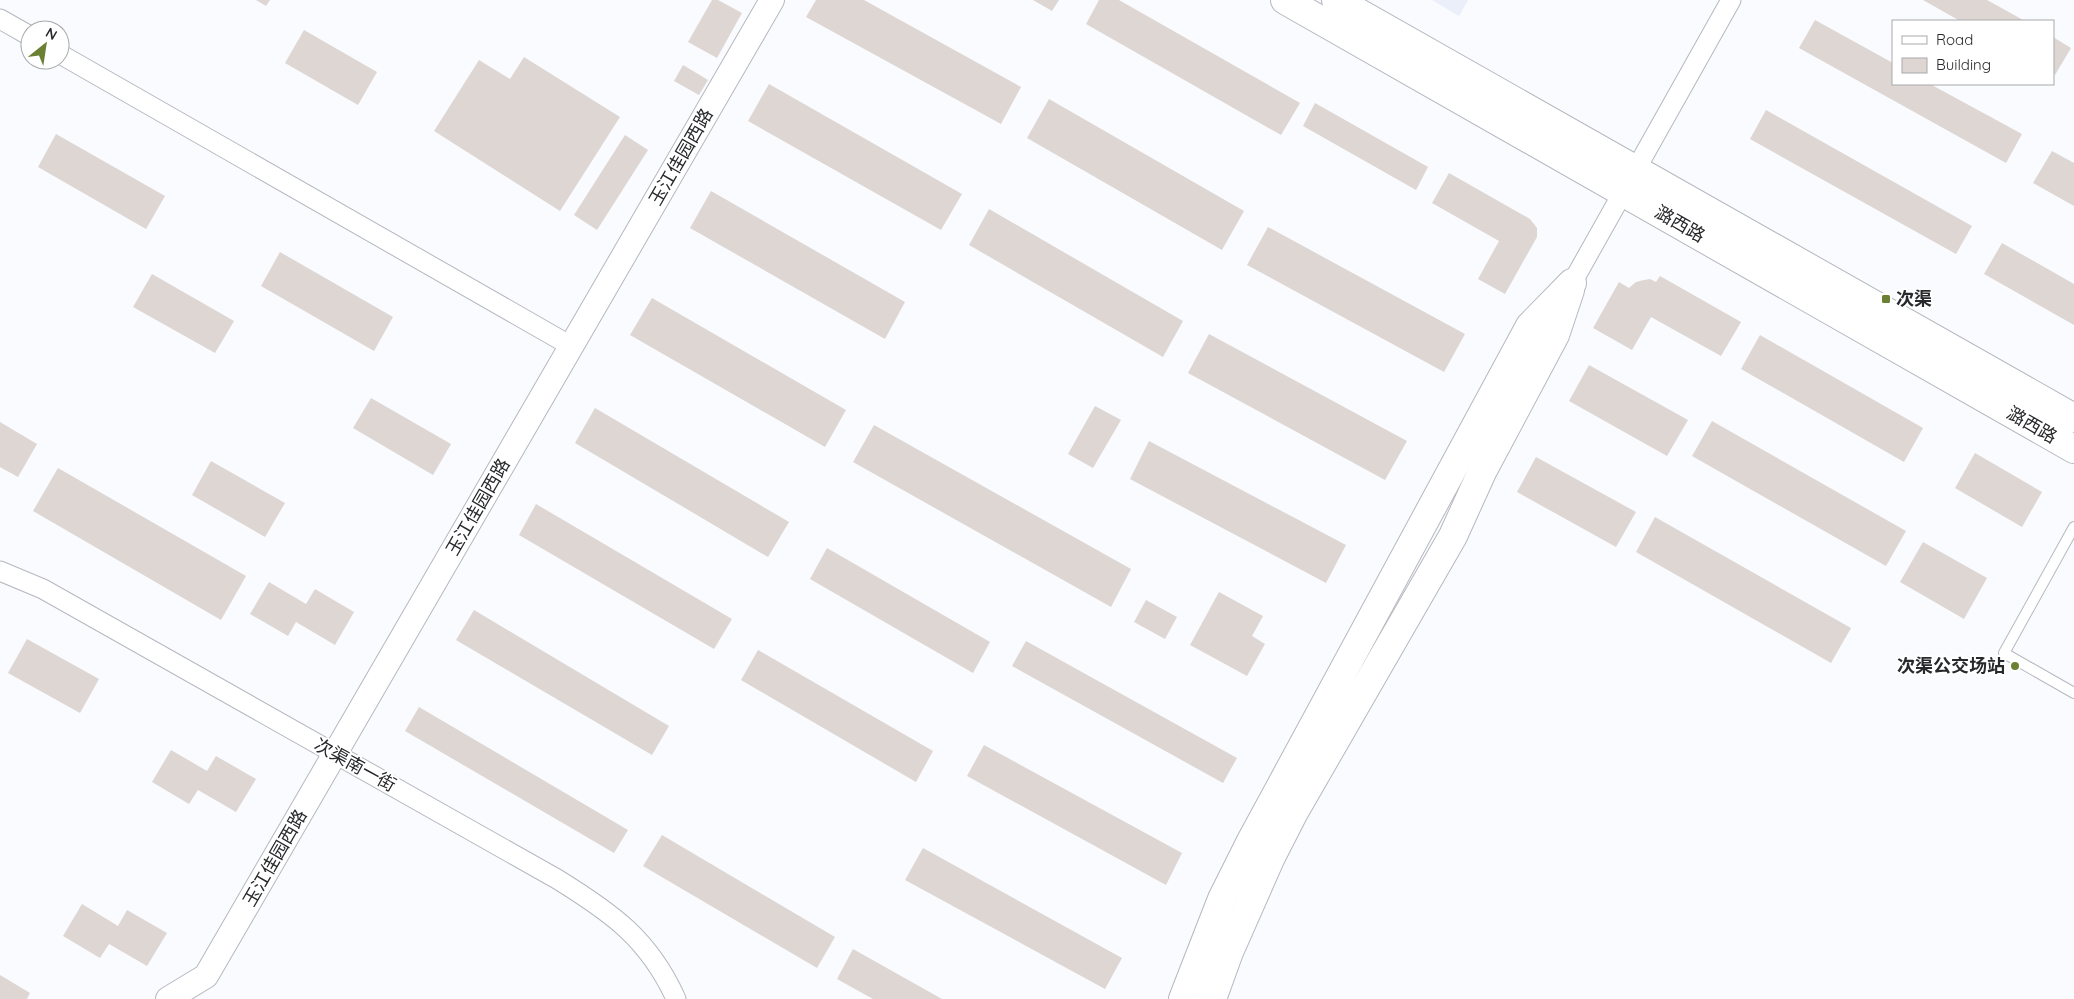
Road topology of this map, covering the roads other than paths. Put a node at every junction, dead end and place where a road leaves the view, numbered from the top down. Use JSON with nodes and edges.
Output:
{"nodes":[{"id":1,"x":772,"y":0,"type":"edge"},
{"id":2,"x":1286,"y":0,"type":"edge"},
{"id":3,"x":1336,"y":0,"type":"edge"},
{"id":4,"x":1732,"y":0,"type":"edge"},
{"id":5,"x":0,"y":19,"type":"edge"},
{"id":6,"x":20,"y":30,"type":"edge"},
{"id":7,"x":70,"y":60,"type":"edge"},
{"id":8,"x":1630,"y":181,"type":"junction"},
{"id":9,"x":1572,"y":283,"type":"junction"},
{"id":10,"x":571,"y":346,"type":"junction"},
{"id":11,"x":2074,"y":418,"type":"edge"},
{"id":12,"x":2074,"y":449,"type":"edge"},
{"id":13,"x":2074,"y":527,"type":"edge"},
{"id":14,"x":0,"y":571,"type":"edge"},
{"id":15,"x":2074,"y":693,"type":"edge"},
{"id":16,"x":336,"y":754,"type":"junction"},
{"id":17,"x":168,"y":999,"type":"edge"},
{"id":18,"x":676,"y":999,"type":"edge"},
{"id":19,"x":1183,"y":999,"type":"edge"},
{"id":20,"x":1212,"y":999,"type":"edge"}],
"edges":[{"from":1,"to":10,"type":"street","name":"玉江佳园西路"},
{"from":2,"to":8,"type":"main road","name":"潞西路"},
{"from":3,"to":8,"type":"main road","name":"潞西路"},
{"from":4,"to":8,"type":"street"},
{"from":5,"to":6,"type":"street"},
{"from":7,"to":10,"type":"street"},
{"from":8,"to":9,"type":"street"},
{"from":8,"to":11,"type":"main road","name":"潞西路"},
{"from":8,"to":12,"type":"main road","name":"潞西路"},
{"from":9,"to":19,"type":"main road"},
{"from":9,"to":20,"type":"main road"},
{"from":10,"to":16,"type":"street","name":"玉江佳园西路"},
{"from":13,"to":15,"type":"lane"},
{"from":14,"to":16,"type":"street","name":"次渠南一街"},
{"from":16,"to":17,"type":"street","name":"玉江佳园西路"},
{"from":16,"to":18,"type":"street","name":"次渠南一街"}]}
